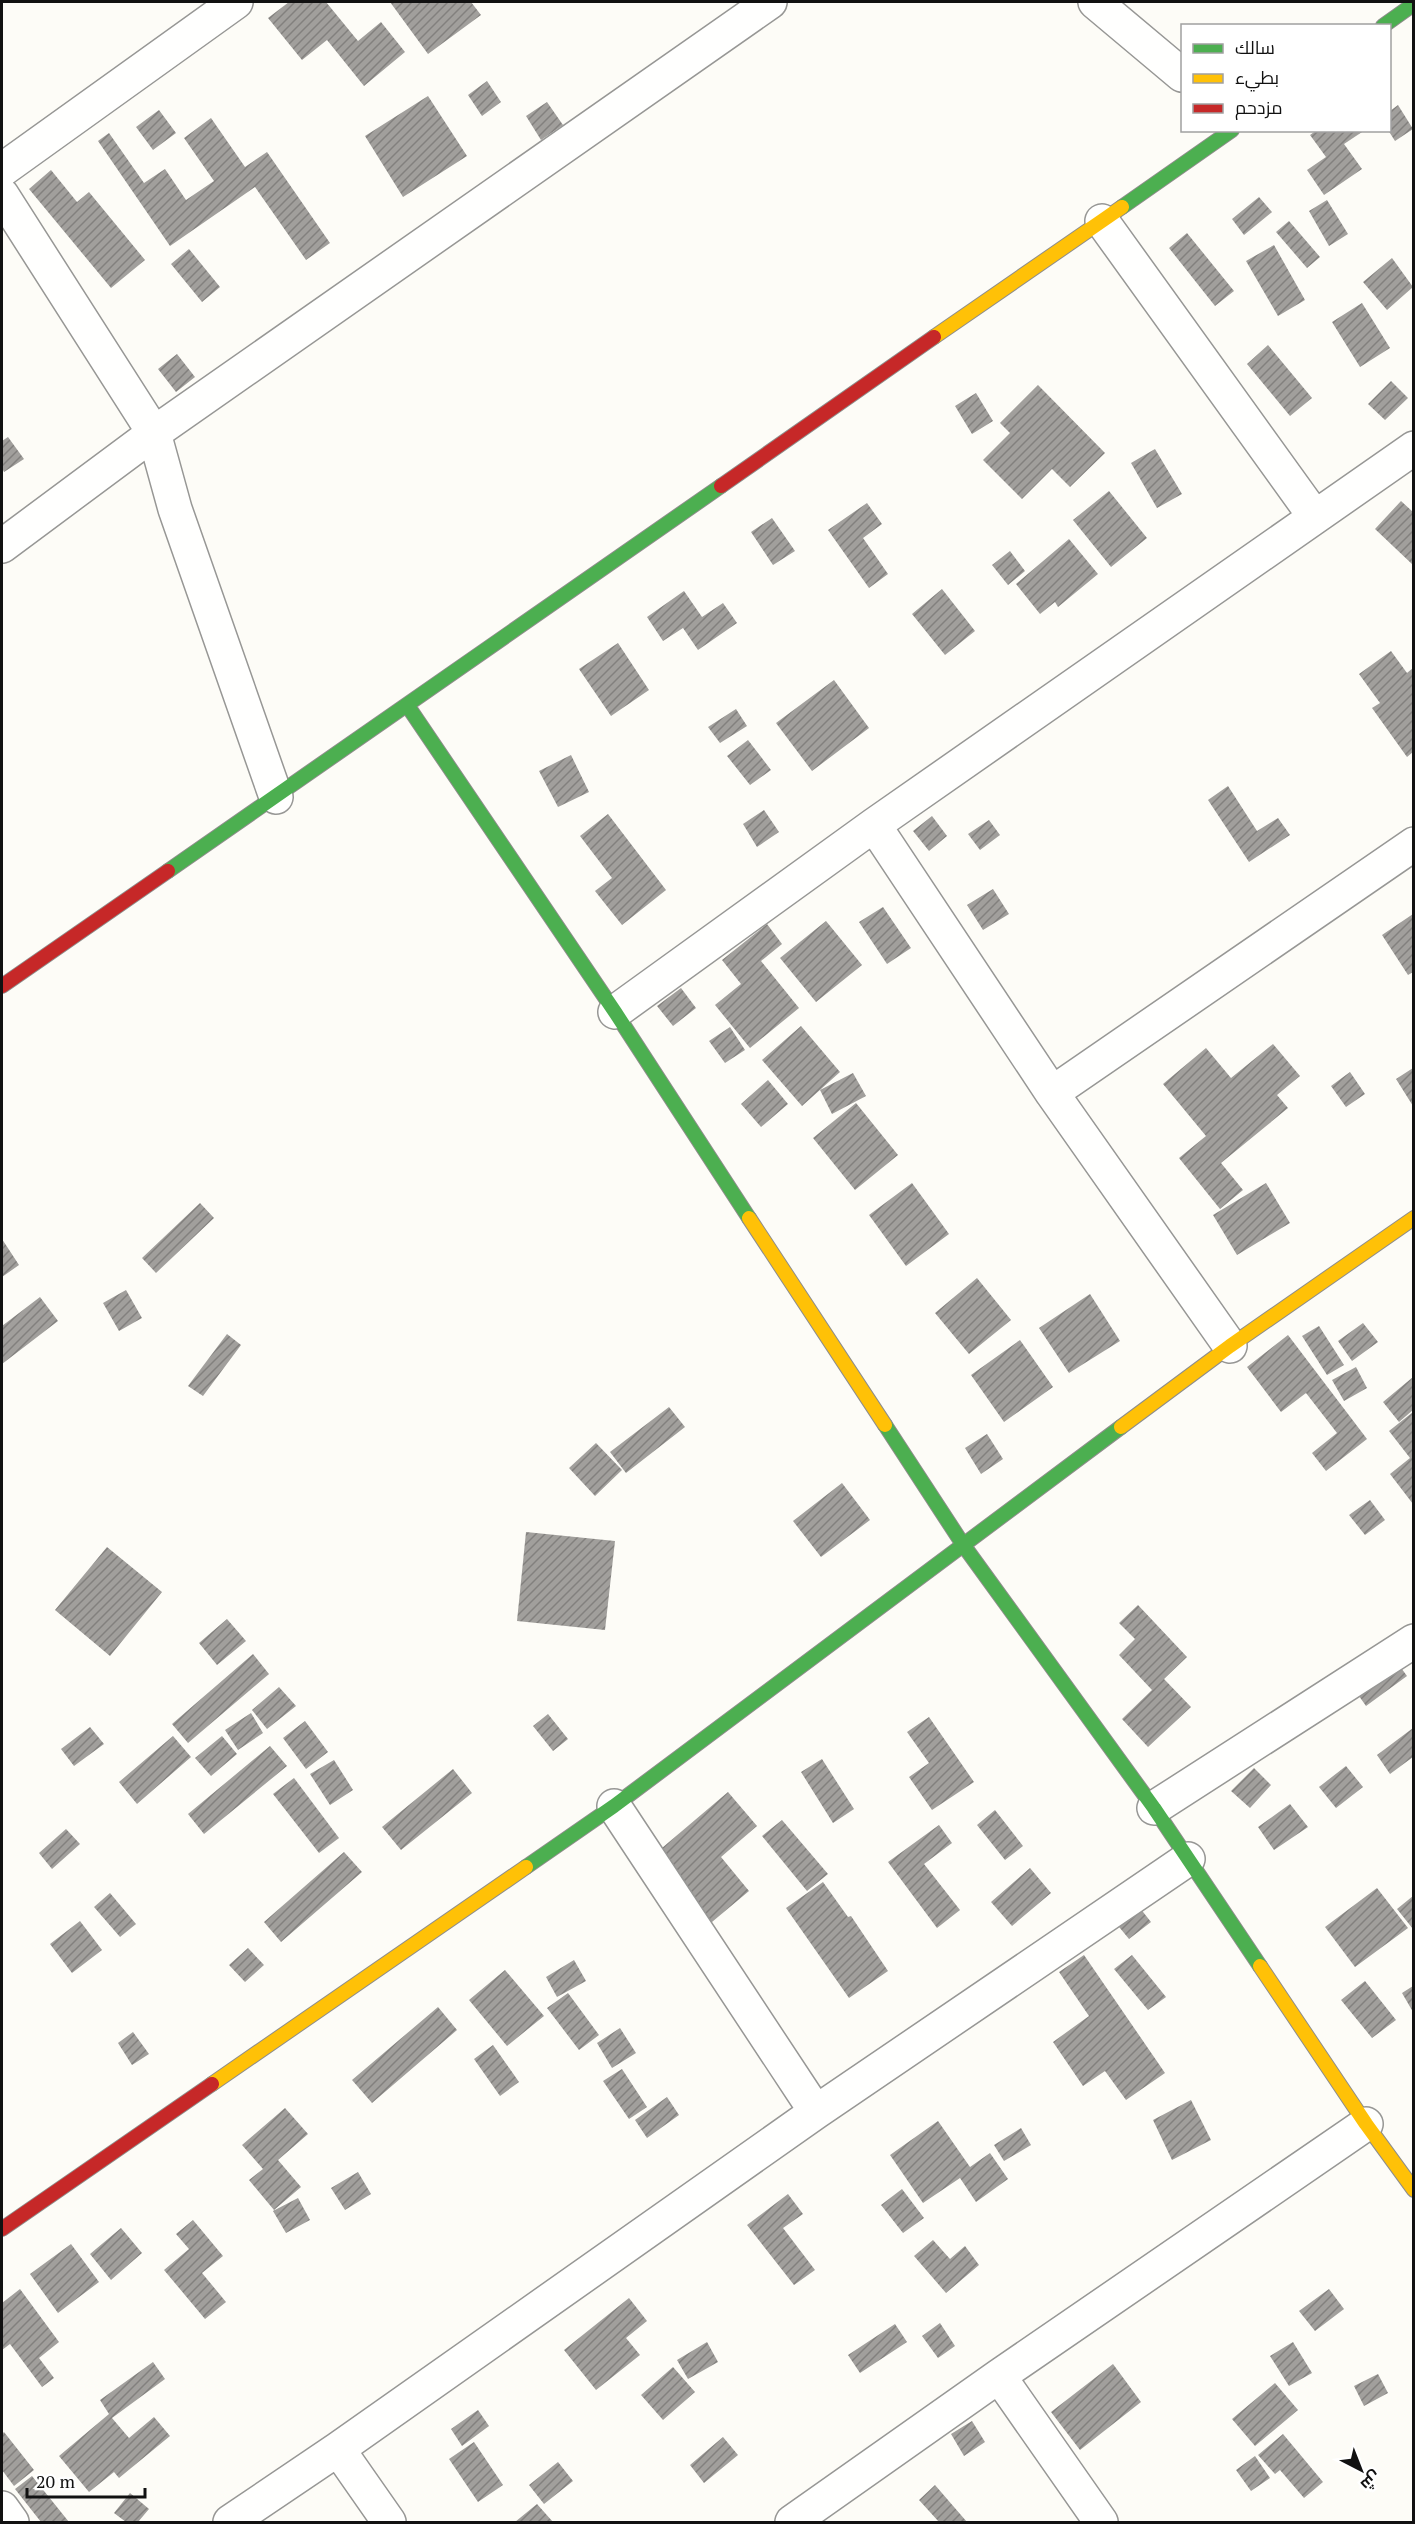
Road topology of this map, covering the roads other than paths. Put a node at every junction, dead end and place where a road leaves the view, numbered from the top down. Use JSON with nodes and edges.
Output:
{"nodes":[{"id":1,"x":236,"y":2,"type":"edge"},
{"id":2,"x":770,"y":2,"type":"edge"},
{"id":3,"x":1095,"y":2,"type":"edge"},
{"id":4,"x":1413,"y":4,"type":"edge"},
{"id":5,"x":1386,"y":24,"type":"edge"},
{"id":6,"x":1181,"y":74,"type":"edge"},
{"id":7,"x":1229,"y":132,"type":"edge"},
{"id":8,"x":2,"y":170,"type":"edge"},
{"id":9,"x":2,"y":195,"type":"edge"},
{"id":10,"x":1102,"y":221,"type":"junction"},
{"id":11,"x":154,"y":433,"type":"junction"},
{"id":12,"x":1413,"y":448,"type":"edge"},
{"id":13,"x":1315,"y":517,"type":"junction"},
{"id":14,"x":2,"y":546,"type":"edge"},
{"id":15,"x":407,"y":705,"type":"junction"},
{"id":16,"x":276,"y":797,"type":"junction"},
{"id":17,"x":874,"y":825,"type":"junction"},
{"id":18,"x":1413,"y":844,"type":"edge"},
{"id":19,"x":2,"y":986,"type":"edge"},
{"id":20,"x":615,"y":1012,"type":"junction"},
{"id":21,"x":1052,"y":1093,"type":"junction"},
{"id":22,"x":1413,"y":1218,"type":"edge"},
{"id":23,"x":1230,"y":1346,"type":"junction"},
{"id":24,"x":964,"y":1546,"type":"junction"},
{"id":25,"x":1413,"y":1641,"type":"edge"},
{"id":26,"x":614,"y":1806,"type":"junction"},
{"id":27,"x":1154,"y":1808,"type":"junction"},
{"id":28,"x":1188,"y":1859,"type":"junction"},
{"id":29,"x":816,"y":2112,"type":"junction"},
{"id":30,"x":1366,"y":2124,"type":"junction"},
{"id":31,"x":1413,"y":2190,"type":"edge"},
{"id":32,"x":2,"y":2229,"type":"edge"},
{"id":33,"x":999,"y":2376,"type":"junction"},
{"id":34,"x":338,"y":2449,"type":"junction"},
{"id":35,"x":2,"y":2508,"type":"edge"},
{"id":36,"x":12,"y":2523,"type":"edge"},
{"id":37,"x":230,"y":2523,"type":"edge"},
{"id":38,"x":388,"y":2523,"type":"edge"},
{"id":39,"x":792,"y":2523,"type":"edge"},
{"id":40,"x":1101,"y":2523,"type":"edge"}],
"edges":[{"from":1,"to":8,"type":"street"},
{"from":2,"to":11,"type":"street"},
{"from":3,"to":6,"type":"street"},
{"from":4,"to":5,"type":"street"},
{"from":7,"to":10,"type":"street"},
{"from":9,"to":11,"type":"street"},
{"from":10,"to":13,"type":"street"},
{"from":10,"to":15,"type":"street"},
{"from":11,"to":14,"type":"street"},
{"from":11,"to":16,"type":"street"},
{"from":12,"to":13,"type":"street"},
{"from":13,"to":17,"type":"street"},
{"from":15,"to":16,"type":"street"},
{"from":15,"to":20,"type":"street"},
{"from":16,"to":19,"type":"street"},
{"from":17,"to":20,"type":"street"},
{"from":17,"to":21,"type":"street"},
{"from":18,"to":21,"type":"street"},
{"from":20,"to":24,"type":"street"},
{"from":21,"to":23,"type":"street"},
{"from":22,"to":23,"type":"street"},
{"from":23,"to":24,"type":"street"},
{"from":24,"to":26,"type":"street"},
{"from":24,"to":27,"type":"street"},
{"from":25,"to":27,"type":"street"},
{"from":26,"to":29,"type":"street"},
{"from":26,"to":32,"type":"street"},
{"from":27,"to":28,"type":"street"},
{"from":28,"to":29,"type":"street"},
{"from":28,"to":30,"type":"street"},
{"from":29,"to":34,"type":"street"},
{"from":30,"to":31,"type":"street"},
{"from":30,"to":33,"type":"street"},
{"from":33,"to":39,"type":"street"},
{"from":33,"to":40,"type":"street"},
{"from":34,"to":37,"type":"street"},
{"from":34,"to":38,"type":"street"},
{"from":35,"to":36,"type":"street"}]}
